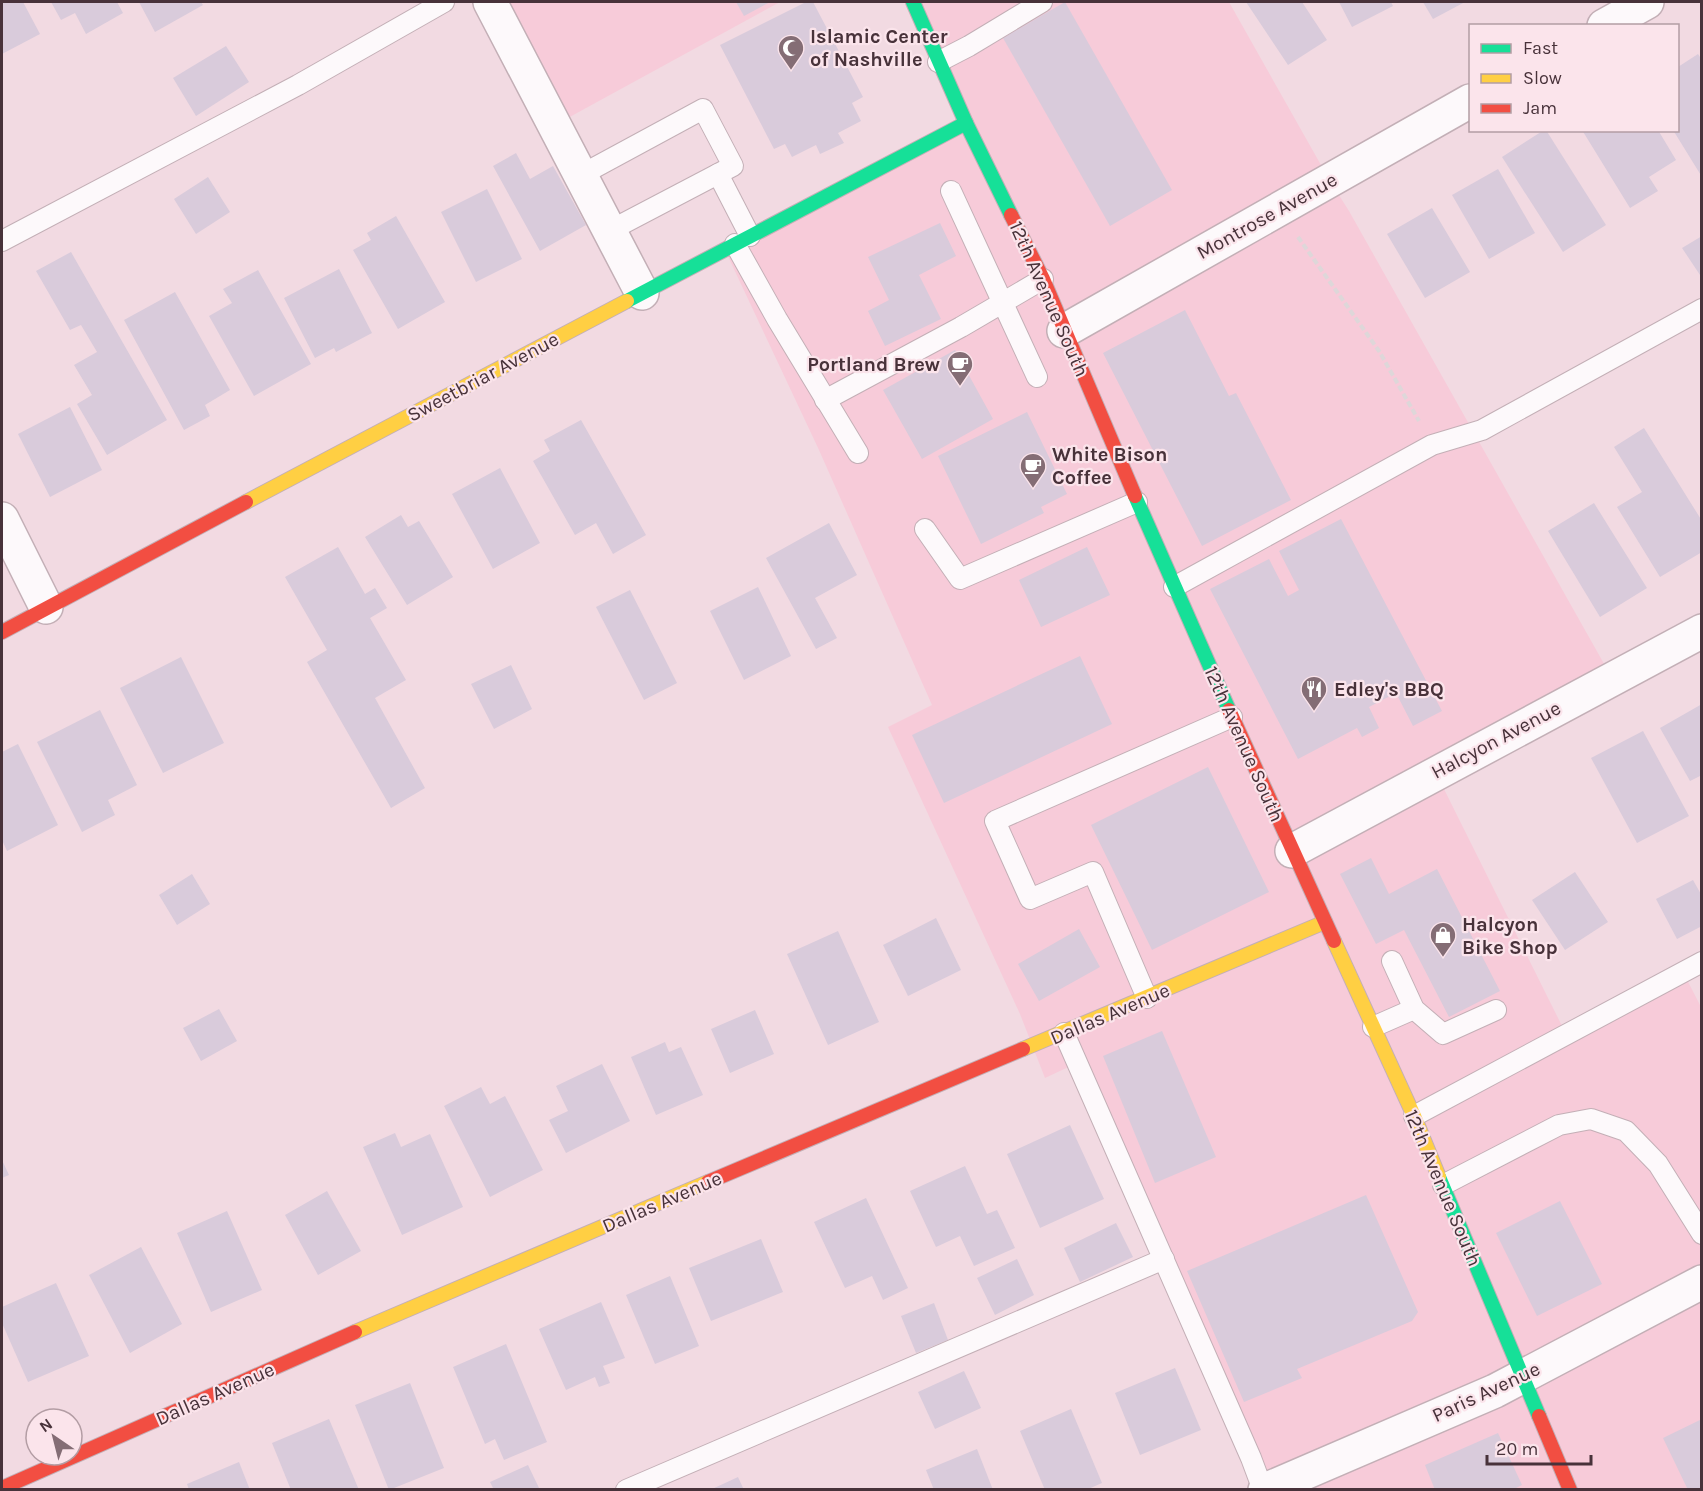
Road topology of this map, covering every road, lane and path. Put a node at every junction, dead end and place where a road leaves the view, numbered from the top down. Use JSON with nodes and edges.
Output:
{"nodes":[{"id":1,"x":444,"y":2,"type":"edge"},
{"id":2,"x":490,"y":2,"type":"edge"},
{"id":3,"x":913,"y":2,"type":"edge"},
{"id":4,"x":1041,"y":2,"type":"edge"},
{"id":5,"x":1647,"y":2,"type":"edge"},
{"id":6,"x":1608,"y":24,"type":"edge"},
{"id":7,"x":938,"y":62,"type":"junction"},
{"id":8,"x":1469,"y":102,"type":"edge"},
{"id":9,"x":966,"y":123,"type":"junction"},
{"id":10,"x":718,"y":174,"type":"junction"},
{"id":11,"x":581,"y":175,"type":"junction"},
{"id":12,"x":951,"y":190,"type":"dead end"},
{"id":13,"x":1279,"y":210,"type":"junction"},
{"id":14,"x":609,"y":231,"type":"junction"},
{"id":15,"x":743,"y":240,"type":"junction"},
{"id":16,"x":2,"y":241,"type":"edge"},
{"id":17,"x":1043,"y":279,"type":"junction"},
{"id":18,"x":642,"y":293,"type":"junction"},
{"id":19,"x":1001,"y":303,"type":"junction"},
{"id":20,"x":1701,"y":309,"type":"edge"},
{"id":21,"x":1064,"y":331,"type":"junction"},
{"id":22,"x":1037,"y":377,"type":"dead end"},
{"id":23,"x":825,"y":400,"type":"junction"},
{"id":24,"x":1432,"y":445,"type":"junction"},
{"id":25,"x":858,"y":453,"type":"dead end"},
{"id":26,"x":1137,"y":501,"type":"junction"},
{"id":27,"x":2,"y":519,"type":"edge"},
{"id":28,"x":925,"y":529,"type":"dead end"},
{"id":29,"x":1174,"y":587,"type":"junction"},
{"id":30,"x":46,"y":607,"type":"junction"},
{"id":31,"x":1701,"y":631,"type":"edge"},
{"id":32,"x":2,"y":632,"type":"edge"},
{"id":33,"x":1232,"y":717,"type":"junction"},
{"id":34,"x":1292,"y":851,"type":"junction"},
{"id":35,"x":1325,"y":922,"type":"junction"},
{"id":36,"x":1392,"y":961,"type":"dead end"},
{"id":37,"x":1701,"y":962,"type":"edge"},
{"id":38,"x":1147,"y":998,"type":"junction"},
{"id":39,"x":1414,"y":1009,"type":"junction"},
{"id":40,"x":1496,"y":1010,"type":"dead end"},
{"id":41,"x":1373,"y":1027,"type":"junction"},
{"id":42,"x":1064,"y":1033,"type":"junction"},
{"id":43,"x":1414,"y":1116,"type":"junction"},
{"id":44,"x":1443,"y":1185,"type":"junction"},
{"id":45,"x":1701,"y":1234,"type":"edge"},
{"id":46,"x":1164,"y":1259,"type":"junction"},
{"id":47,"x":1701,"y":1282,"type":"edge"},
{"id":48,"x":1523,"y":1377,"type":"junction"},
{"id":49,"x":2,"y":1488,"type":"edge"},
{"id":50,"x":626,"y":1490,"type":"edge"},
{"id":51,"x":1264,"y":1490,"type":"edge"},
{"id":52,"x":1570,"y":1490,"type":"edge"}],
"edges":[{"from":1,"to":16,"type":"lane"},
{"from":2,"to":11,"type":"street"},
{"from":3,"to":7,"type":"street","name":"12th Avenue South"},
{"from":4,"to":7,"type":"lane"},
{"from":5,"to":6,"type":"street"},
{"from":7,"to":9,"type":"street","name":"12th Avenue South"},
{"from":8,"to":13,"type":"street","name":"Montrose Avenue"},
{"from":9,"to":15,"type":"street","name":"Sweetbriar Avenue"},
{"from":9,"to":17,"type":"street","name":"12th Avenue South"},
{"from":10,"to":11,"type":"lane"},
{"from":10,"to":14,"type":"lane"},
{"from":10,"to":15,"type":"lane"},
{"from":11,"to":14,"type":"street"},
{"from":12,"to":19,"type":"lane"},
{"from":13,"to":21,"type":"street","name":"Montrose Avenue"},
{"from":13,"to":24,"type":"path"},
{"from":14,"to":18,"type":"street"},
{"from":15,"to":18,"type":"street","name":"Sweetbriar Avenue"},
{"from":15,"to":23,"type":"lane"},
{"from":17,"to":19,"type":"lane"},
{"from":17,"to":21,"type":"street","name":"12th Avenue South"},
{"from":18,"to":30,"type":"street","name":"Sweetbriar Avenue"},
{"from":19,"to":22,"type":"lane"},
{"from":19,"to":23,"type":"lane"},
{"from":20,"to":24,"type":"lane"},
{"from":21,"to":26,"type":"street","name":"12th Avenue South"},
{"from":23,"to":25,"type":"lane"},
{"from":24,"to":29,"type":"lane"},
{"from":26,"to":28,"type":"lane"},
{"from":26,"to":29,"type":"street","name":"12th Avenue South"},
{"from":27,"to":30,"type":"street"},
{"from":29,"to":33,"type":"street","name":"12th Avenue South"},
{"from":30,"to":32,"type":"street","name":"Sweetbriar Avenue"},
{"from":31,"to":34,"type":"street","name":"Halcyon Avenue"},
{"from":33,"to":34,"type":"street","name":"12th Avenue South"},
{"from":33,"to":38,"type":"lane"},
{"from":34,"to":35,"type":"street","name":"12th Avenue South"},
{"from":35,"to":38,"type":"street","name":"Dallas Avenue"},
{"from":35,"to":41,"type":"street","name":"12th Avenue South"},
{"from":36,"to":39,"type":"lane"},
{"from":37,"to":43,"type":"lane"},
{"from":38,"to":42,"type":"street","name":"Dallas Avenue"},
{"from":39,"to":40,"type":"lane"},
{"from":39,"to":41,"type":"lane"},
{"from":41,"to":43,"type":"street","name":"12th Avenue South"},
{"from":42,"to":46,"type":"lane"},
{"from":42,"to":49,"type":"street","name":"Dallas Avenue"},
{"from":43,"to":44,"type":"street","name":"12th Avenue South"},
{"from":44,"to":45,"type":"lane"},
{"from":44,"to":48,"type":"street","name":"12th Avenue South"},
{"from":46,"to":50,"type":"lane"},
{"from":46,"to":51,"type":"lane"},
{"from":47,"to":48,"type":"street","name":"Paris Avenue"},
{"from":48,"to":51,"type":"street","name":"Paris Avenue"},
{"from":48,"to":52,"type":"street","name":"12th Avenue South"}]}
